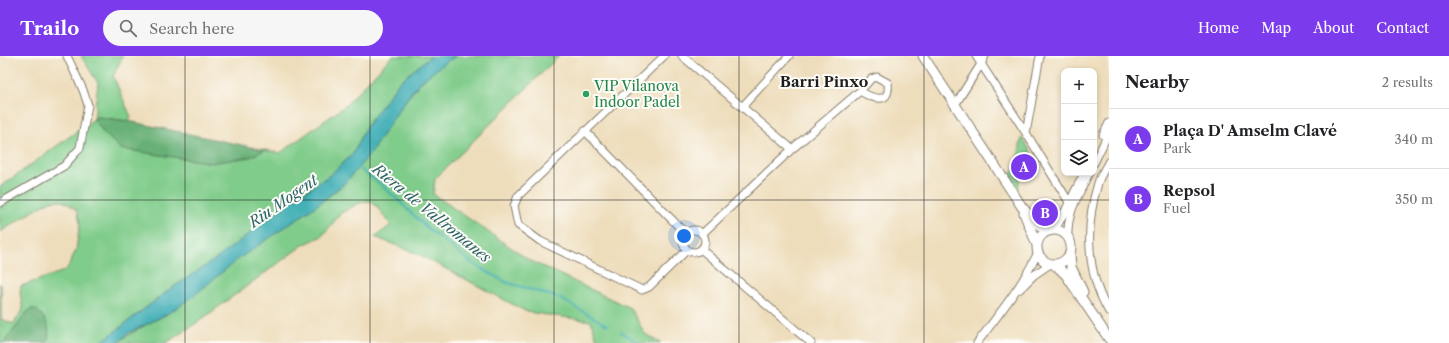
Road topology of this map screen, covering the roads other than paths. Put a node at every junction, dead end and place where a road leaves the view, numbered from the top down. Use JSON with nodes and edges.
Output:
{"nodes":[{"id":1,"x":67,"y":56,"type":"edge"},
{"id":2,"x":664,"y":56,"type":"edge"},
{"id":3,"x":682,"y":56,"type":"edge"},
{"id":4,"x":789,"y":56,"type":"edge"},
{"id":5,"x":923,"y":56,"type":"edge"},
{"id":6,"x":976,"y":56,"type":"edge"},
{"id":7,"x":985,"y":56,"type":"edge"},
{"id":8,"x":1040,"y":56,"type":"edge"},
{"id":9,"x":981,"y":64,"type":"junction"},
{"id":10,"x":860,"y":91,"type":"dead end"},
{"id":11,"x":955,"y":105,"type":"junction"},
{"id":12,"x":742,"y":107,"type":"junction"},
{"id":13,"x":1109,"y":123,"type":"edge"},
{"id":14,"x":585,"y":131,"type":"junction"},
{"id":15,"x":1109,"y":132,"type":"edge"},
{"id":16,"x":1026,"y":133,"type":"junction"},
{"id":17,"x":1097,"y":147,"type":"edge"},
{"id":18,"x":792,"y":149,"type":"junction"},
{"id":19,"x":1097,"y":157,"type":"edge"},
{"id":20,"x":1109,"y":161,"type":"edge"},
{"id":21,"x":1082,"y":176,"type":"edge"},
{"id":22,"x":1089,"y":176,"type":"edge"},
{"id":23,"x":1069,"y":202,"type":"junction"},
{"id":24,"x":0,"y":203,"type":"edge"},
{"id":25,"x":1022,"y":207,"type":"junction"},
{"id":26,"x":1050,"y":231,"type":"junction"},
{"id":27,"x":686,"y":234,"type":"junction"},
{"id":28,"x":702,"y":234,"type":"junction"},
{"id":29,"x":1068,"y":239,"type":"junction"},
{"id":30,"x":1037,"y":248,"type":"junction"},
{"id":31,"x":687,"y":250,"type":"junction"},
{"id":32,"x":702,"y":250,"type":"junction"},
{"id":33,"x":1070,"y":254,"type":"junction"},
{"id":34,"x":1051,"y":264,"type":"junction"},
{"id":35,"x":1010,"y":299,"type":"junction"},
{"id":36,"x":1090,"y":310,"type":"junction"},
{"id":37,"x":1109,"y":312,"type":"edge"},
{"id":38,"x":1109,"y":339,"type":"edge"},
{"id":39,"x":811,"y":343,"type":"edge"},
{"id":40,"x":977,"y":343,"type":"edge"}],
"edges":[{"from":1,"to":24,"type":"street"},
{"from":2,"to":14,"type":"street"},
{"from":3,"to":12,"type":"street"},
{"from":4,"to":12,"type":"street"},
{"from":5,"to":11,"type":"main road"},
{"from":6,"to":9,"type":"street"},
{"from":7,"to":9,"type":"street"},
{"from":8,"to":16,"type":"street"},
{"from":9,"to":11,"type":"street"},
{"from":9,"to":16,"type":"street"},
{"from":10,"to":18,"type":"street"},
{"from":11,"to":25,"type":"main road"},
{"from":12,"to":18,"type":"street"},
{"from":13,"to":17,"type":"street"},
{"from":14,"to":27,"type":"street"},
{"from":14,"to":31,"type":"street"},
{"from":15,"to":19,"type":"street"},
{"from":16,"to":23,"type":"street"},
{"from":18,"to":28,"type":"street"},
{"from":20,"to":37,"type":"street"},
{"from":21,"to":23,"type":"street"},
{"from":22,"to":29,"type":"street"},
{"from":23,"to":26,"type":"street"},
{"from":25,"to":26,"type":"main road"},
{"from":25,"to":30,"type":"main road"},
{"from":26,"to":29,"type":"main road"},
{"from":26,"to":30,"type":"main road"},
{"from":27,"to":28,"type":"street"},
{"from":27,"to":31,"type":"street"},
{"from":28,"to":32,"type":"street"},
{"from":29,"to":33,"type":"main road"},
{"from":30,"to":34,"type":"main road"},
{"from":30,"to":35,"type":"street"},
{"from":31,"to":32,"type":"street"},
{"from":32,"to":39,"type":"street"},
{"from":33,"to":34,"type":"main road"},
{"from":33,"to":36,"type":"main road"},
{"from":34,"to":35,"type":"street"},
{"from":34,"to":36,"type":"main road"},
{"from":35,"to":40,"type":"street"},
{"from":36,"to":38,"type":"main road"}]}
